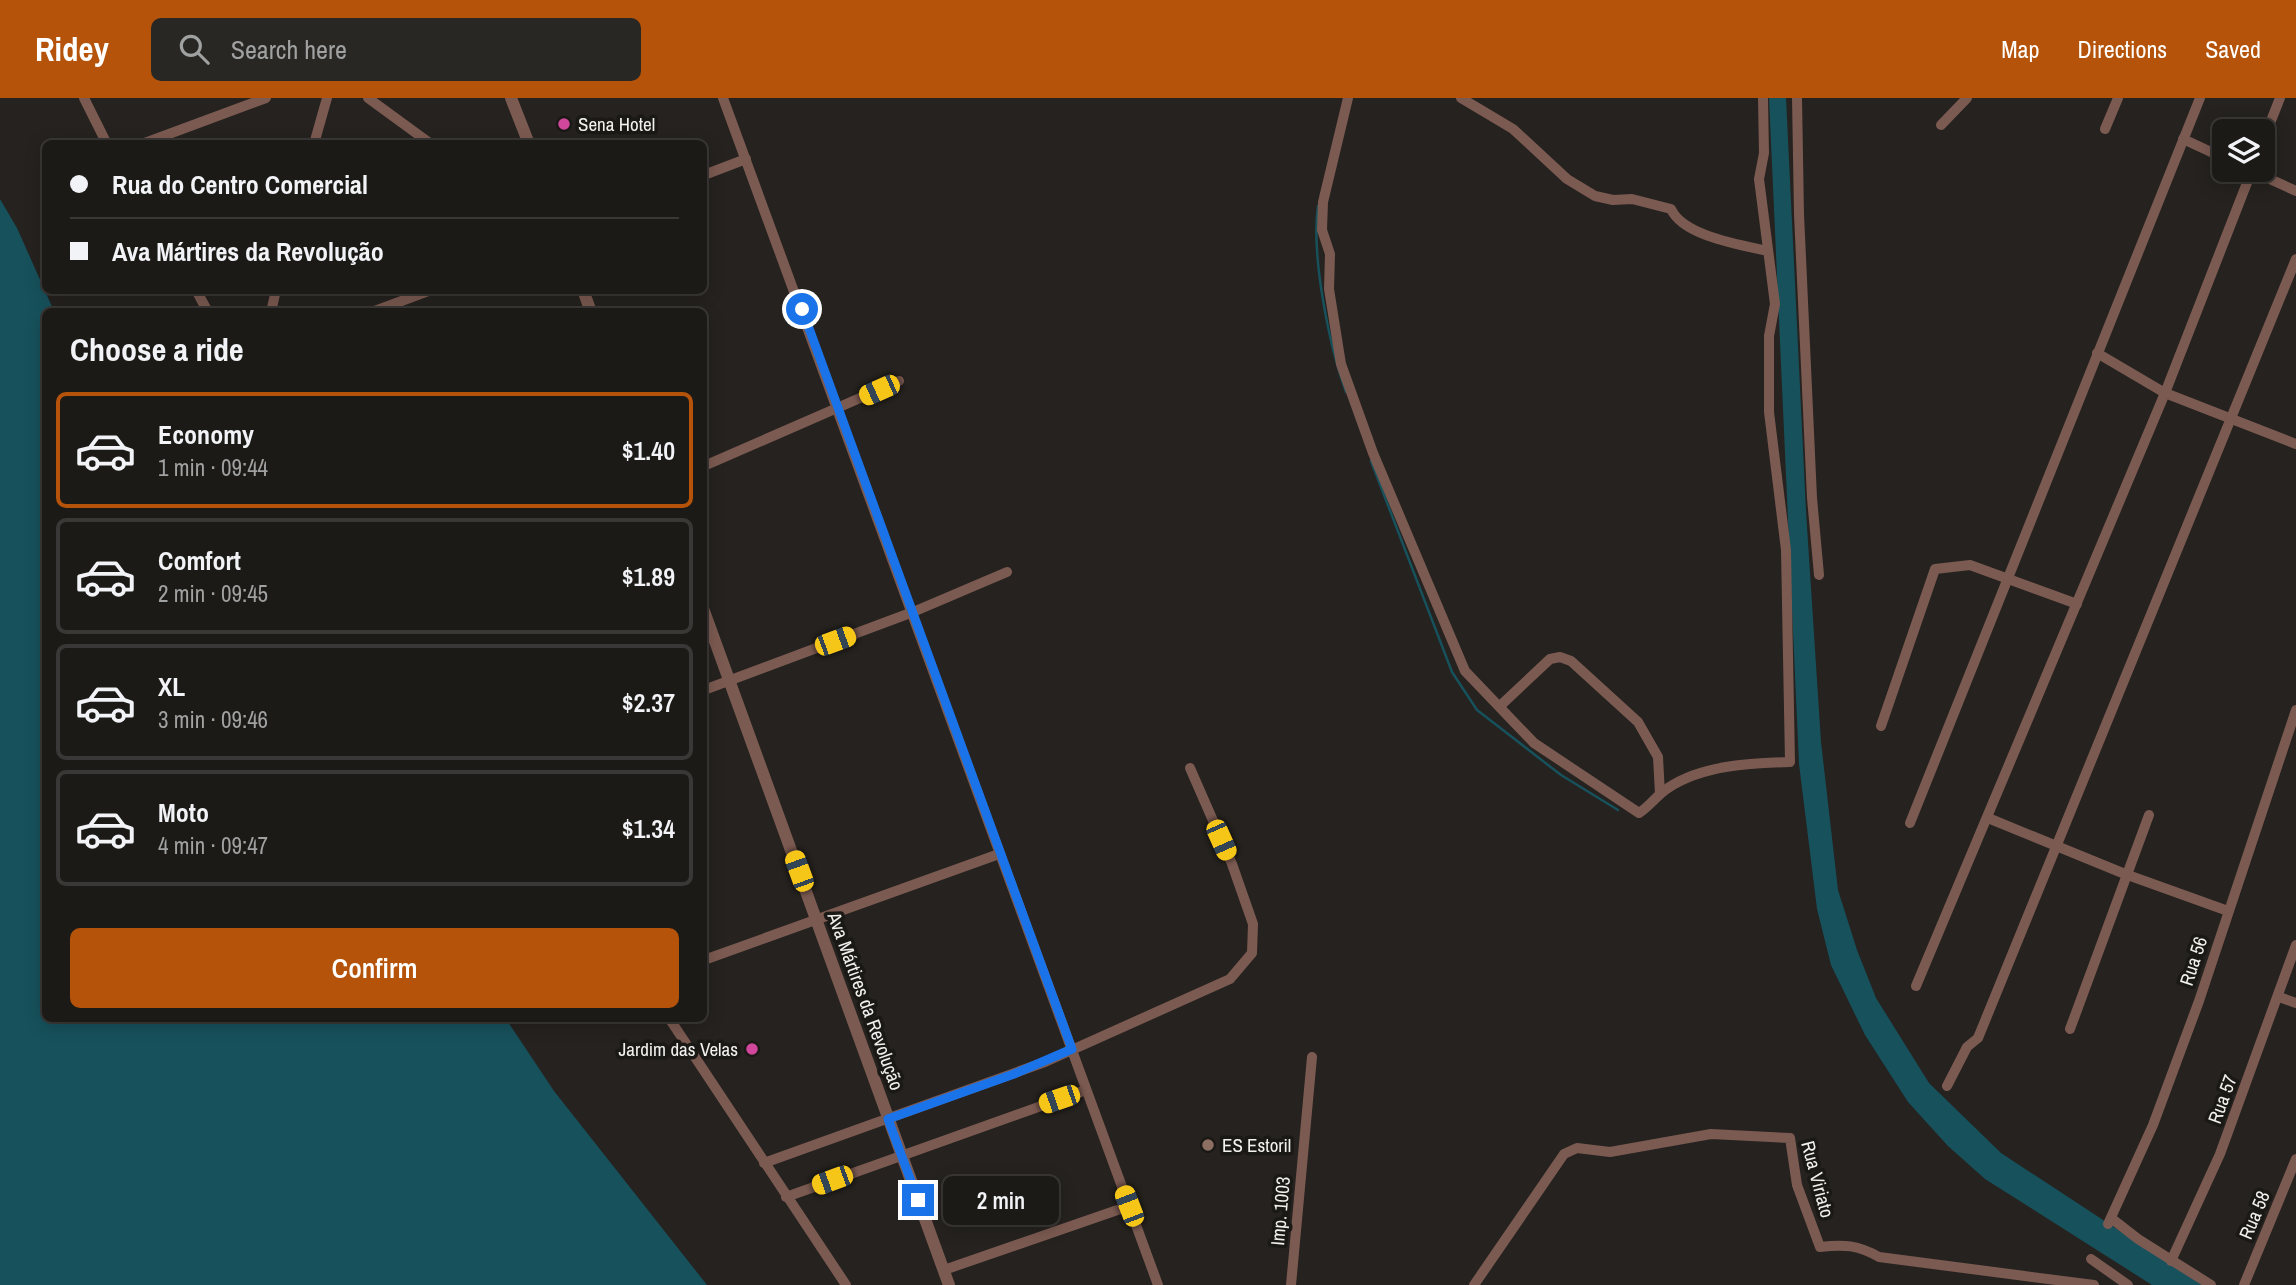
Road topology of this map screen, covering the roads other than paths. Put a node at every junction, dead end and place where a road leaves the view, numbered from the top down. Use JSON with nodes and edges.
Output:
{"nodes":[{"id":1,"x":84,"y":98,"type":"edge"},
{"id":2,"x":266,"y":98,"type":"edge"},
{"id":3,"x":327,"y":98,"type":"edge"},
{"id":4,"x":368,"y":98,"type":"edge"},
{"id":5,"x":511,"y":98,"type":"edge"},
{"id":6,"x":723,"y":98,"type":"edge"},
{"id":7,"x":1348,"y":98,"type":"edge"},
{"id":8,"x":1461,"y":98,"type":"edge"},
{"id":9,"x":1763,"y":98,"type":"edge"},
{"id":10,"x":1797,"y":98,"type":"edge"},
{"id":11,"x":1967,"y":98,"type":"edge"},
{"id":12,"x":2118,"y":98,"type":"edge"},
{"id":13,"x":2200,"y":98,"type":"edge"},
{"id":14,"x":2280,"y":98,"type":"edge"},
{"id":15,"x":2272,"y":119,"type":"edge"},
{"id":16,"x":1941,"y":125,"type":"dead end"},
{"id":17,"x":2105,"y":129,"type":"dead end"},
{"id":18,"x":2183,"y":139,"type":"junction"},
{"id":19,"x":105,"y":140,"type":"edge"},
{"id":20,"x":153,"y":140,"type":"edge"},
{"id":21,"x":315,"y":140,"type":"edge"},
{"id":22,"x":426,"y":140,"type":"edge"},
{"id":23,"x":527,"y":140,"type":"edge"},
{"id":24,"x":2212,"y":152,"type":"edge"},
{"id":25,"x":746,"y":159,"type":"junction"},
{"id":26,"x":707,"y":174,"type":"edge"},
{"id":27,"x":2275,"y":181,"type":"edge"},
{"id":28,"x":2246,"y":182,"type":"edge"},
{"id":29,"x":2296,"y":191,"type":"edge"},
{"id":30,"x":1768,"y":251,"type":"junction"},
{"id":31,"x":2296,"y":259,"type":"edge"},
{"id":32,"x":420,"y":294,"type":"edge"},
{"id":33,"x":383,"y":308,"type":"edge"},
{"id":34,"x":2097,"y":353,"type":"junction"},
{"id":35,"x":899,"y":381,"type":"dead end"},
{"id":36,"x":2165,"y":393,"type":"junction"},
{"id":37,"x":838,"y":407,"type":"junction"},
{"id":38,"x":2233,"y":417,"type":"junction"},
{"id":39,"x":2296,"y":444,"type":"edge"},
{"id":40,"x":707,"y":465,"type":"edge"},
{"id":41,"x":1007,"y":572,"type":"dead end"},
{"id":42,"x":1819,"y":575,"type":"dead end"},
{"id":43,"x":2008,"y":576,"type":"junction"},
{"id":44,"x":2077,"y":604,"type":"junction"},
{"id":45,"x":913,"y":612,"type":"junction"},
{"id":46,"x":707,"y":619,"type":"edge"},
{"id":47,"x":730,"y":680,"type":"junction"},
{"id":48,"x":707,"y":689,"type":"edge"},
{"id":49,"x":1500,"y":706,"type":"junction"},
{"id":50,"x":2296,"y":710,"type":"edge"},
{"id":51,"x":1881,"y":726,"type":"dead end"},
{"id":52,"x":1190,"y":768,"type":"dead end"},
{"id":53,"x":1660,"y":794,"type":"junction"},
{"id":54,"x":2149,"y":815,"type":"dead end"},
{"id":55,"x":1988,"y":818,"type":"junction"},
{"id":56,"x":1910,"y":823,"type":"dead end"},
{"id":57,"x":2056,"y":846,"type":"junction"},
{"id":58,"x":999,"y":854,"type":"junction"},
{"id":59,"x":2125,"y":874,"type":"junction"},
{"id":60,"x":2228,"y":911,"type":"junction"},
{"id":61,"x":816,"y":919,"type":"junction"},
{"id":62,"x":2296,"y":946,"type":"edge"},
{"id":63,"x":707,"y":959,"type":"edge"},
{"id":64,"x":1916,"y":986,"type":"dead end"},
{"id":65,"x":2278,"y":997,"type":"junction"},
{"id":66,"x":2296,"y":1003,"type":"edge"},
{"id":67,"x":672,"y":1022,"type":"edge"},
{"id":68,"x":2070,"y":1029,"type":"dead end"},
{"id":69,"x":1072,"y":1049,"type":"junction"},
{"id":70,"x":1311,"y":1057,"type":"dead end"},
{"id":71,"x":1947,"y":1086,"type":"dead end"},
{"id":72,"x":1086,"y":1090,"type":"junction"},
{"id":73,"x":888,"y":1119,"type":"junction"},
{"id":74,"x":901,"y":1154,"type":"junction"},
{"id":75,"x":2296,"y":1159,"type":"edge"},
{"id":76,"x":764,"y":1163,"type":"junction"},
{"id":77,"x":786,"y":1197,"type":"junction"},
{"id":78,"x":1129,"y":1206,"type":"junction"},
{"id":79,"x":2091,"y":1259,"type":"dead end"},
{"id":80,"x":2171,"y":1261,"type":"junction"},
{"id":81,"x":944,"y":1270,"type":"junction"},
{"id":82,"x":846,"y":1285,"type":"edge"},
{"id":83,"x":950,"y":1285,"type":"edge"},
{"id":84,"x":1158,"y":1285,"type":"edge"},
{"id":85,"x":1291,"y":1285,"type":"edge"},
{"id":86,"x":1474,"y":1285,"type":"edge"},
{"id":87,"x":2094,"y":1285,"type":"edge"},
{"id":88,"x":2128,"y":1285,"type":"edge"},
{"id":89,"x":2211,"y":1285,"type":"edge"},
{"id":90,"x":2244,"y":1285,"type":"edge"}],
"edges":[{"from":1,"to":19,"type":"street"},
{"from":2,"to":20,"type":"street"},
{"from":3,"to":21,"type":"street"},
{"from":4,"to":22,"type":"street"},
{"from":5,"to":23,"type":"street"},
{"from":6,"to":25,"type":"street"},
{"from":7,"to":49,"type":"street"},
{"from":8,"to":30,"type":"street"},
{"from":9,"to":30,"type":"street"},
{"from":10,"to":42,"type":"street"},
{"from":11,"to":16,"type":"street"},
{"from":12,"to":17,"type":"street"},
{"from":13,"to":18,"type":"street"},
{"from":14,"to":15,"type":"street"},
{"from":18,"to":24,"type":"street"},
{"from":18,"to":34,"type":"street"},
{"from":25,"to":26,"type":"street"},
{"from":25,"to":37,"type":"street"},
{"from":27,"to":29,"type":"street"},
{"from":28,"to":36,"type":"street"},
{"from":30,"to":53,"type":"street"},
{"from":31,"to":38,"type":"street"},
{"from":32,"to":33,"type":"street"},
{"from":34,"to":36,"type":"street"},
{"from":34,"to":43,"type":"street"},
{"from":35,"to":37,"type":"street"},
{"from":36,"to":38,"type":"street"},
{"from":36,"to":44,"type":"street"},
{"from":37,"to":40,"type":"street"},
{"from":37,"to":45,"type":"street"},
{"from":38,"to":39,"type":"street"},
{"from":38,"to":57,"type":"street"},
{"from":41,"to":45,"type":"street"},
{"from":43,"to":44,"type":"street"},
{"from":43,"to":51,"type":"street"},
{"from":43,"to":56,"type":"street"},
{"from":44,"to":55,"type":"street"},
{"from":45,"to":47,"type":"street"},
{"from":45,"to":58,"type":"street"},
{"from":46,"to":47,"type":"street","name":"Ava Mártires da Revolução"},
{"from":47,"to":48,"type":"street"},
{"from":47,"to":61,"type":"street","name":"Ava Mártires da Revolução"},
{"from":49,"to":53,"type":"street"},
{"from":49,"to":53,"type":"street"},
{"from":50,"to":60,"type":"street","name":"Rua 56"},
{"from":52,"to":69,"type":"street"},
{"from":54,"to":59,"type":"street"},
{"from":55,"to":57,"type":"street"},
{"from":55,"to":64,"type":"street"},
{"from":57,"to":59,"type":"street"},
{"from":57,"to":71,"type":"street"},
{"from":58,"to":61,"type":"street"},
{"from":58,"to":69,"type":"street"},
{"from":59,"to":60,"type":"street"},
{"from":59,"to":68,"type":"street"},
{"from":60,"to":80,"type":"street","name":"Rua 56"},
{"from":61,"to":63,"type":"street"},
{"from":61,"to":73,"type":"street","name":"Ava Mártires da Revolução"},
{"from":62,"to":65,"type":"street","name":"Rua 57"},
{"from":65,"to":66,"type":"street"},
{"from":65,"to":80,"type":"street","name":"Rua 57"},
{"from":67,"to":76,"type":"street"},
{"from":69,"to":72,"type":"street"},
{"from":69,"to":73,"type":"street"},
{"from":70,"to":85,"type":"street","name":"Imp. 1003"},
{"from":72,"to":74,"type":"street"},
{"from":72,"to":78,"type":"street"},
{"from":73,"to":74,"type":"street","name":"Ava Mártires da Revolução"},
{"from":73,"to":76,"type":"street"},
{"from":74,"to":77,"type":"street"},
{"from":74,"to":81,"type":"street","name":"Ava Mártires da Revolução"},
{"from":75,"to":90,"type":"street","name":"Rua 58"},
{"from":76,"to":77,"type":"street"},
{"from":77,"to":82,"type":"street"},
{"from":78,"to":81,"type":"street"},
{"from":78,"to":84,"type":"street"},
{"from":79,"to":88,"type":"street"},
{"from":80,"to":89,"type":"street"},
{"from":81,"to":83,"type":"street","name":"Ava Mártires da Revolução"},
{"from":86,"to":87,"type":"street","name":"Rua Viriato"}]}
